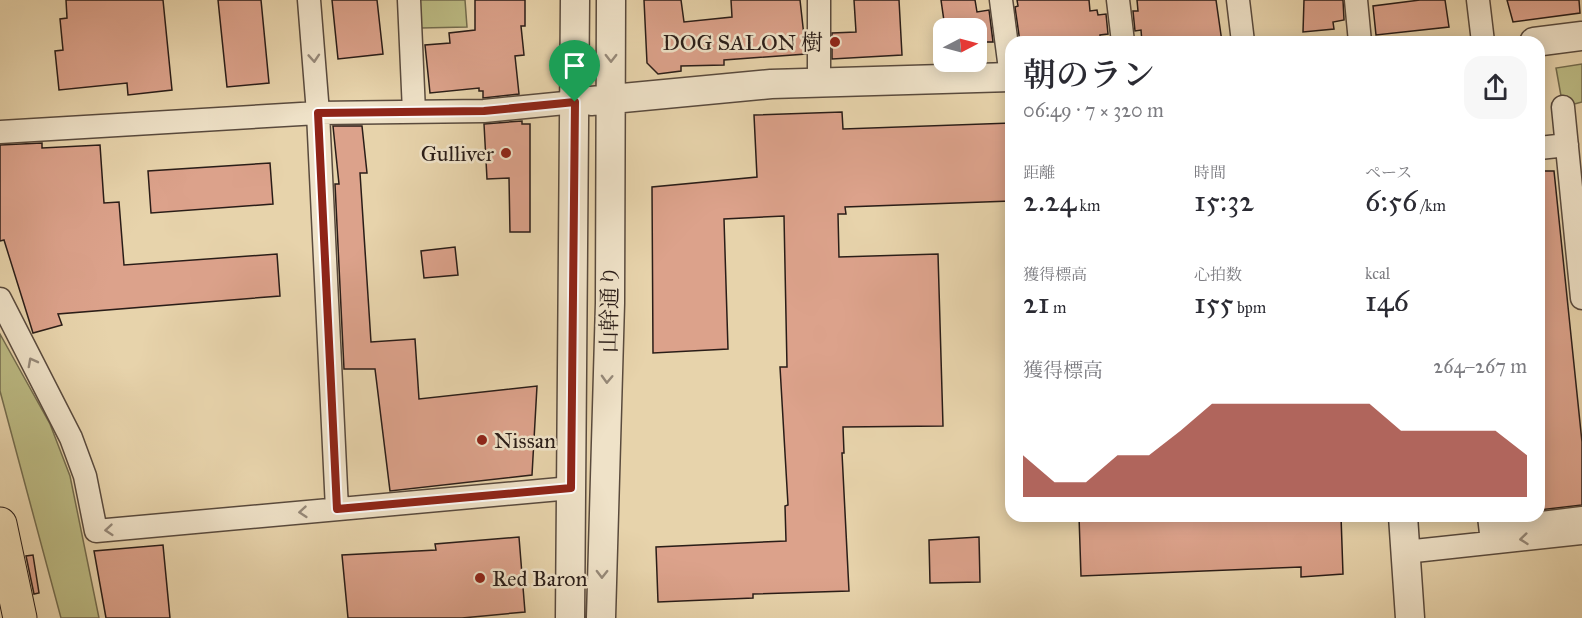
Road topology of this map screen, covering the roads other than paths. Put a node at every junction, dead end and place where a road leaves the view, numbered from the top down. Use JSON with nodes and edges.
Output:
{"nodes":[{"id":1,"x":309,"y":0,"type":"edge"},
{"id":2,"x":409,"y":0,"type":"edge"},
{"id":3,"x":575,"y":0,"type":"edge"},
{"id":4,"x":611,"y":0,"type":"edge"},
{"id":5,"x":819,"y":0,"type":"edge"},
{"id":6,"x":1002,"y":0,"type":"edge"},
{"id":7,"x":1118,"y":0,"type":"edge"},
{"id":8,"x":1238,"y":0,"type":"edge"},
{"id":9,"x":1356,"y":0,"type":"edge"},
{"id":10,"x":1478,"y":0,"type":"edge"},
{"id":11,"x":1006,"y":36,"type":"edge"},
{"id":12,"x":1122,"y":36,"type":"edge"},
{"id":13,"x":1242,"y":36,"type":"edge"},
{"id":14,"x":1359,"y":36,"type":"edge"},
{"id":15,"x":1482,"y":36,"type":"edge"},
{"id":16,"x":1582,"y":36,"type":"edge"},
{"id":17,"x":1545,"y":41,"type":"edge"},
{"id":18,"x":1005,"y":77,"type":"edge"},
{"id":19,"x":819,"y":82,"type":"junction"},
{"id":20,"x":610,"y":100,"type":"junction"},
{"id":21,"x":575,"y":102,"type":"junction"},
{"id":22,"x":1563,"y":107,"type":"dead end"},
{"id":23,"x":414,"y":112,"type":"junction"},
{"id":24,"x":318,"y":113,"type":"junction"},
{"id":25,"x":0,"y":132,"type":"edge"},
{"id":26,"x":1567,"y":145,"type":"junction"},
{"id":27,"x":1545,"y":147,"type":"edge"},
{"id":28,"x":1582,"y":298,"type":"edge"},
{"id":29,"x":0,"y":299,"type":"edge"},
{"id":30,"x":571,"y":488,"type":"junction"},
{"id":31,"x":337,"y":509,"type":"junction"},
{"id":32,"x":1582,"y":515,"type":"edge"},
{"id":33,"x":1545,"y":520,"type":"edge"},
{"id":34,"x":1403,"y":522,"type":"edge"},
{"id":35,"x":1532,"y":522,"type":"edge"},
{"id":36,"x":0,"y":524,"type":"edge"},
{"id":37,"x":1490,"y":528,"type":"edge"},
{"id":38,"x":1582,"y":533,"type":"edge"},
{"id":39,"x":1405,"y":552,"type":"junction"},
{"id":40,"x":20,"y":618,"type":"edge"},
{"id":41,"x":570,"y":618,"type":"edge"},
{"id":42,"x":601,"y":618,"type":"edge"},
{"id":43,"x":1410,"y":618,"type":"edge"}],
"edges":[{"from":1,"to":24,"type":"street","one_way":true},
{"from":2,"to":23,"type":"street"},
{"from":3,"to":21,"type":"street","name":"山幹通り"},
{"from":4,"to":20,"type":"street","name":"山幹通り","one_way":true},
{"from":5,"to":19,"type":"street"},
{"from":6,"to":11,"type":"street"},
{"from":7,"to":12,"type":"street"},
{"from":8,"to":13,"type":"street"},
{"from":9,"to":14,"type":"street"},
{"from":10,"to":15,"type":"street"},
{"from":16,"to":17,"type":"street"},
{"from":18,"to":19,"type":"street"},
{"from":19,"to":20,"type":"street"},
{"from":20,"to":21,"type":"street"},
{"from":20,"to":42,"type":"street","name":"山幹通り","one_way":true},
{"from":21,"to":23,"type":"street"},
{"from":21,"to":30,"type":"street","name":"山幹通り"},
{"from":22,"to":26,"type":"street"},
{"from":23,"to":24,"type":"street"},
{"from":24,"to":25,"type":"street"},
{"from":24,"to":31,"type":"street"},
{"from":26,"to":27,"type":"street"},
{"from":26,"to":28,"type":"street"},
{"from":31,"to":29,"type":"street","one_way":true},
{"from":30,"to":31,"type":"street"},
{"from":30,"to":41,"type":"street","name":"山幹通り"},
{"from":32,"to":33,"type":"street"},
{"from":34,"to":39,"type":"street"},
{"from":35,"to":37,"type":"street"},
{"from":36,"to":40,"type":"highway"},
{"from":38,"to":37,"type":"street","one_way":true},
{"from":37,"to":39,"type":"street"},
{"from":39,"to":43,"type":"street"}]}
